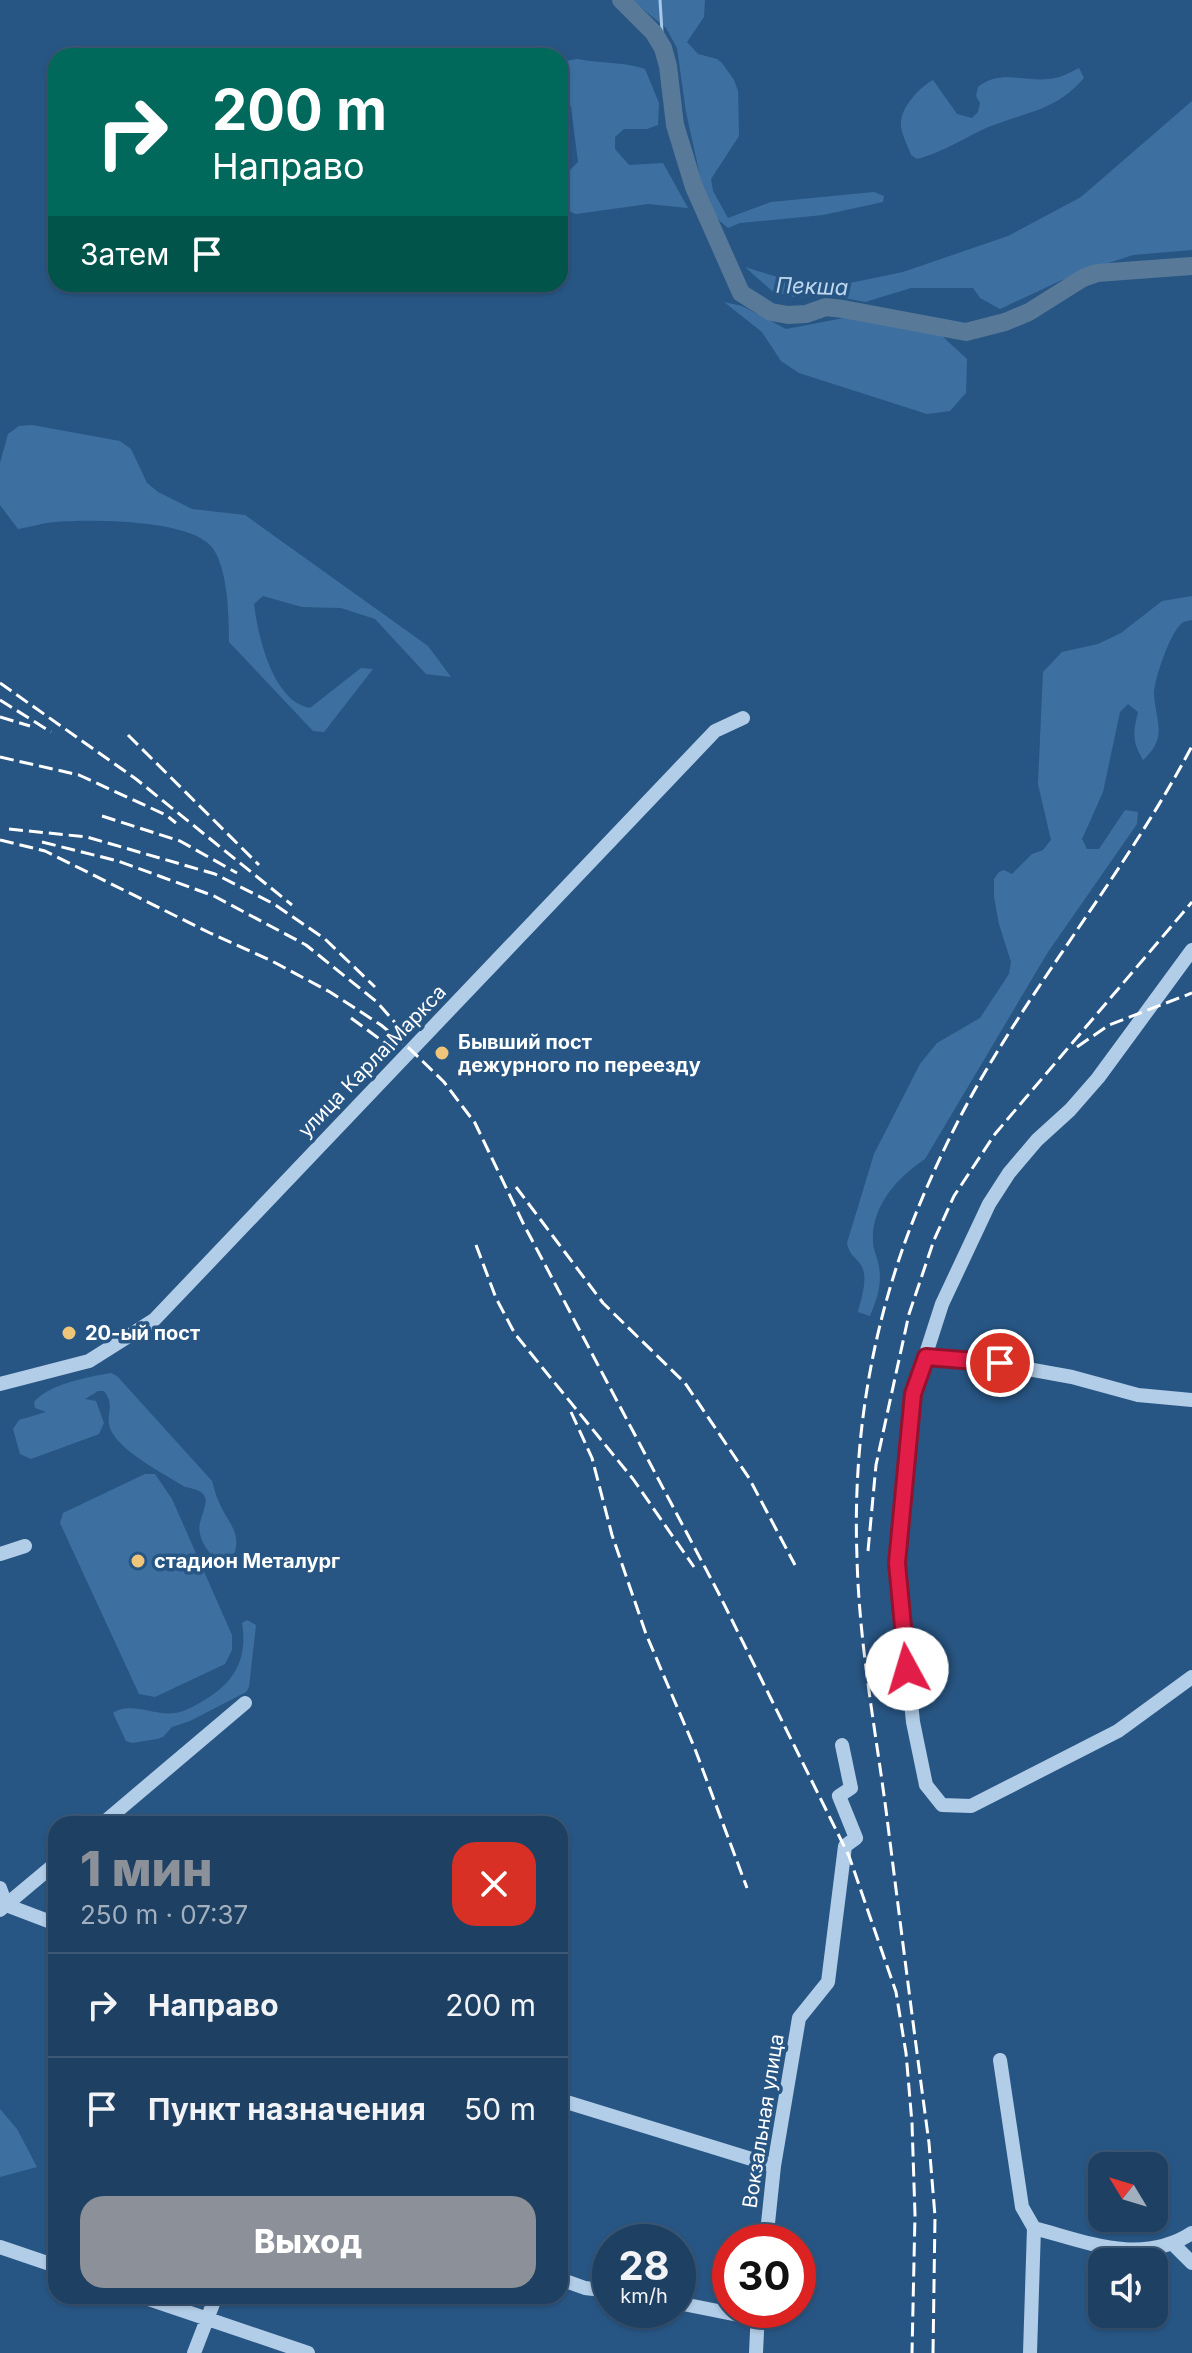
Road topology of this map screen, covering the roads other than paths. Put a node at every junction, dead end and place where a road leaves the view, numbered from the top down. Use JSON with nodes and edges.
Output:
{"nodes":[{"id":1,"x":743,"y":718,"type":"dead end"},
{"id":2,"x":1192,"y":950,"type":"edge"},
{"id":3,"x":926,"y":1357,"type":"junction"},
{"id":4,"x":0,"y":1384,"type":"edge"},
{"id":5,"x":1192,"y":1400,"type":"edge"},
{"id":6,"x":25,"y":1546,"type":"dead end"},
{"id":7,"x":0,"y":1554,"type":"edge"},
{"id":8,"x":1192,"y":1677,"type":"edge"},
{"id":9,"x":245,"y":1703,"type":"dead end"},
{"id":10,"x":842,"y":1745,"type":"dead end"},
{"id":11,"x":111,"y":1816,"type":"edge"},
{"id":12,"x":48,"y":1870,"type":"edge"},
{"id":13,"x":0,"y":1888,"type":"edge"},
{"id":14,"x":3,"y":1908,"type":"edge"},
{"id":15,"x":48,"y":1922,"type":"edge"},
{"id":16,"x":1000,"y":2060,"type":"dead end"},
{"id":17,"x":568,"y":2102,"type":"edge"},
{"id":18,"x":774,"y":2166,"type":"junction"},
{"id":19,"x":768,"y":2224,"type":"edge"},
{"id":20,"x":1034,"y":2228,"type":"junction"},
{"id":21,"x":1192,"y":2233,"type":"edge"},
{"id":22,"x":1174,"y":2245,"type":"junction"},
{"id":23,"x":0,"y":2247,"type":"edge"},
{"id":24,"x":48,"y":2263,"type":"edge"},
{"id":25,"x":1192,"y":2263,"type":"edge"},
{"id":26,"x":568,"y":2282,"type":"edge"},
{"id":27,"x":592,"y":2289,"type":"edge"},
{"id":28,"x":162,"y":2304,"type":"edge"},
{"id":29,"x":213,"y":2304,"type":"edge"},
{"id":30,"x":206,"y":2320,"type":"junction"},
{"id":31,"x":757,"y":2328,"type":"edge"},
{"id":32,"x":194,"y":2353,"type":"edge"},
{"id":33,"x":308,"y":2353,"type":"edge"},
{"id":34,"x":756,"y":2353,"type":"edge"},
{"id":35,"x":1030,"y":2353,"type":"edge"}],
"edges":[{"from":1,"to":4,"type":"street","name":"улица Карла Маркса"},
{"from":2,"to":3,"type":"street"},
{"from":3,"to":5,"type":"street"},
{"from":3,"to":8,"type":"street"},
{"from":6,"to":7,"type":"street"},
{"from":9,"to":11,"type":"street"},
{"from":10,"to":18,"type":"street","name":"Вокзальная улица"},
{"from":12,"to":14,"type":"street"},
{"from":13,"to":14,"type":"street"},
{"from":14,"to":15,"type":"street"},
{"from":16,"to":20,"type":"street"},
{"from":17,"to":18,"type":"street"},
{"from":18,"to":19,"type":"street","name":"Вокзальная улица"},
{"from":20,"to":22,"type":"street"},
{"from":20,"to":35,"type":"street"},
{"from":21,"to":22,"type":"street"},
{"from":22,"to":25,"type":"street"},
{"from":23,"to":24,"type":"street"},
{"from":26,"to":27,"type":"street"},
{"from":28,"to":30,"type":"street"},
{"from":29,"to":30,"type":"street"},
{"from":30,"to":32,"type":"street"},
{"from":30,"to":33,"type":"street"},
{"from":31,"to":34,"type":"street"}]}
